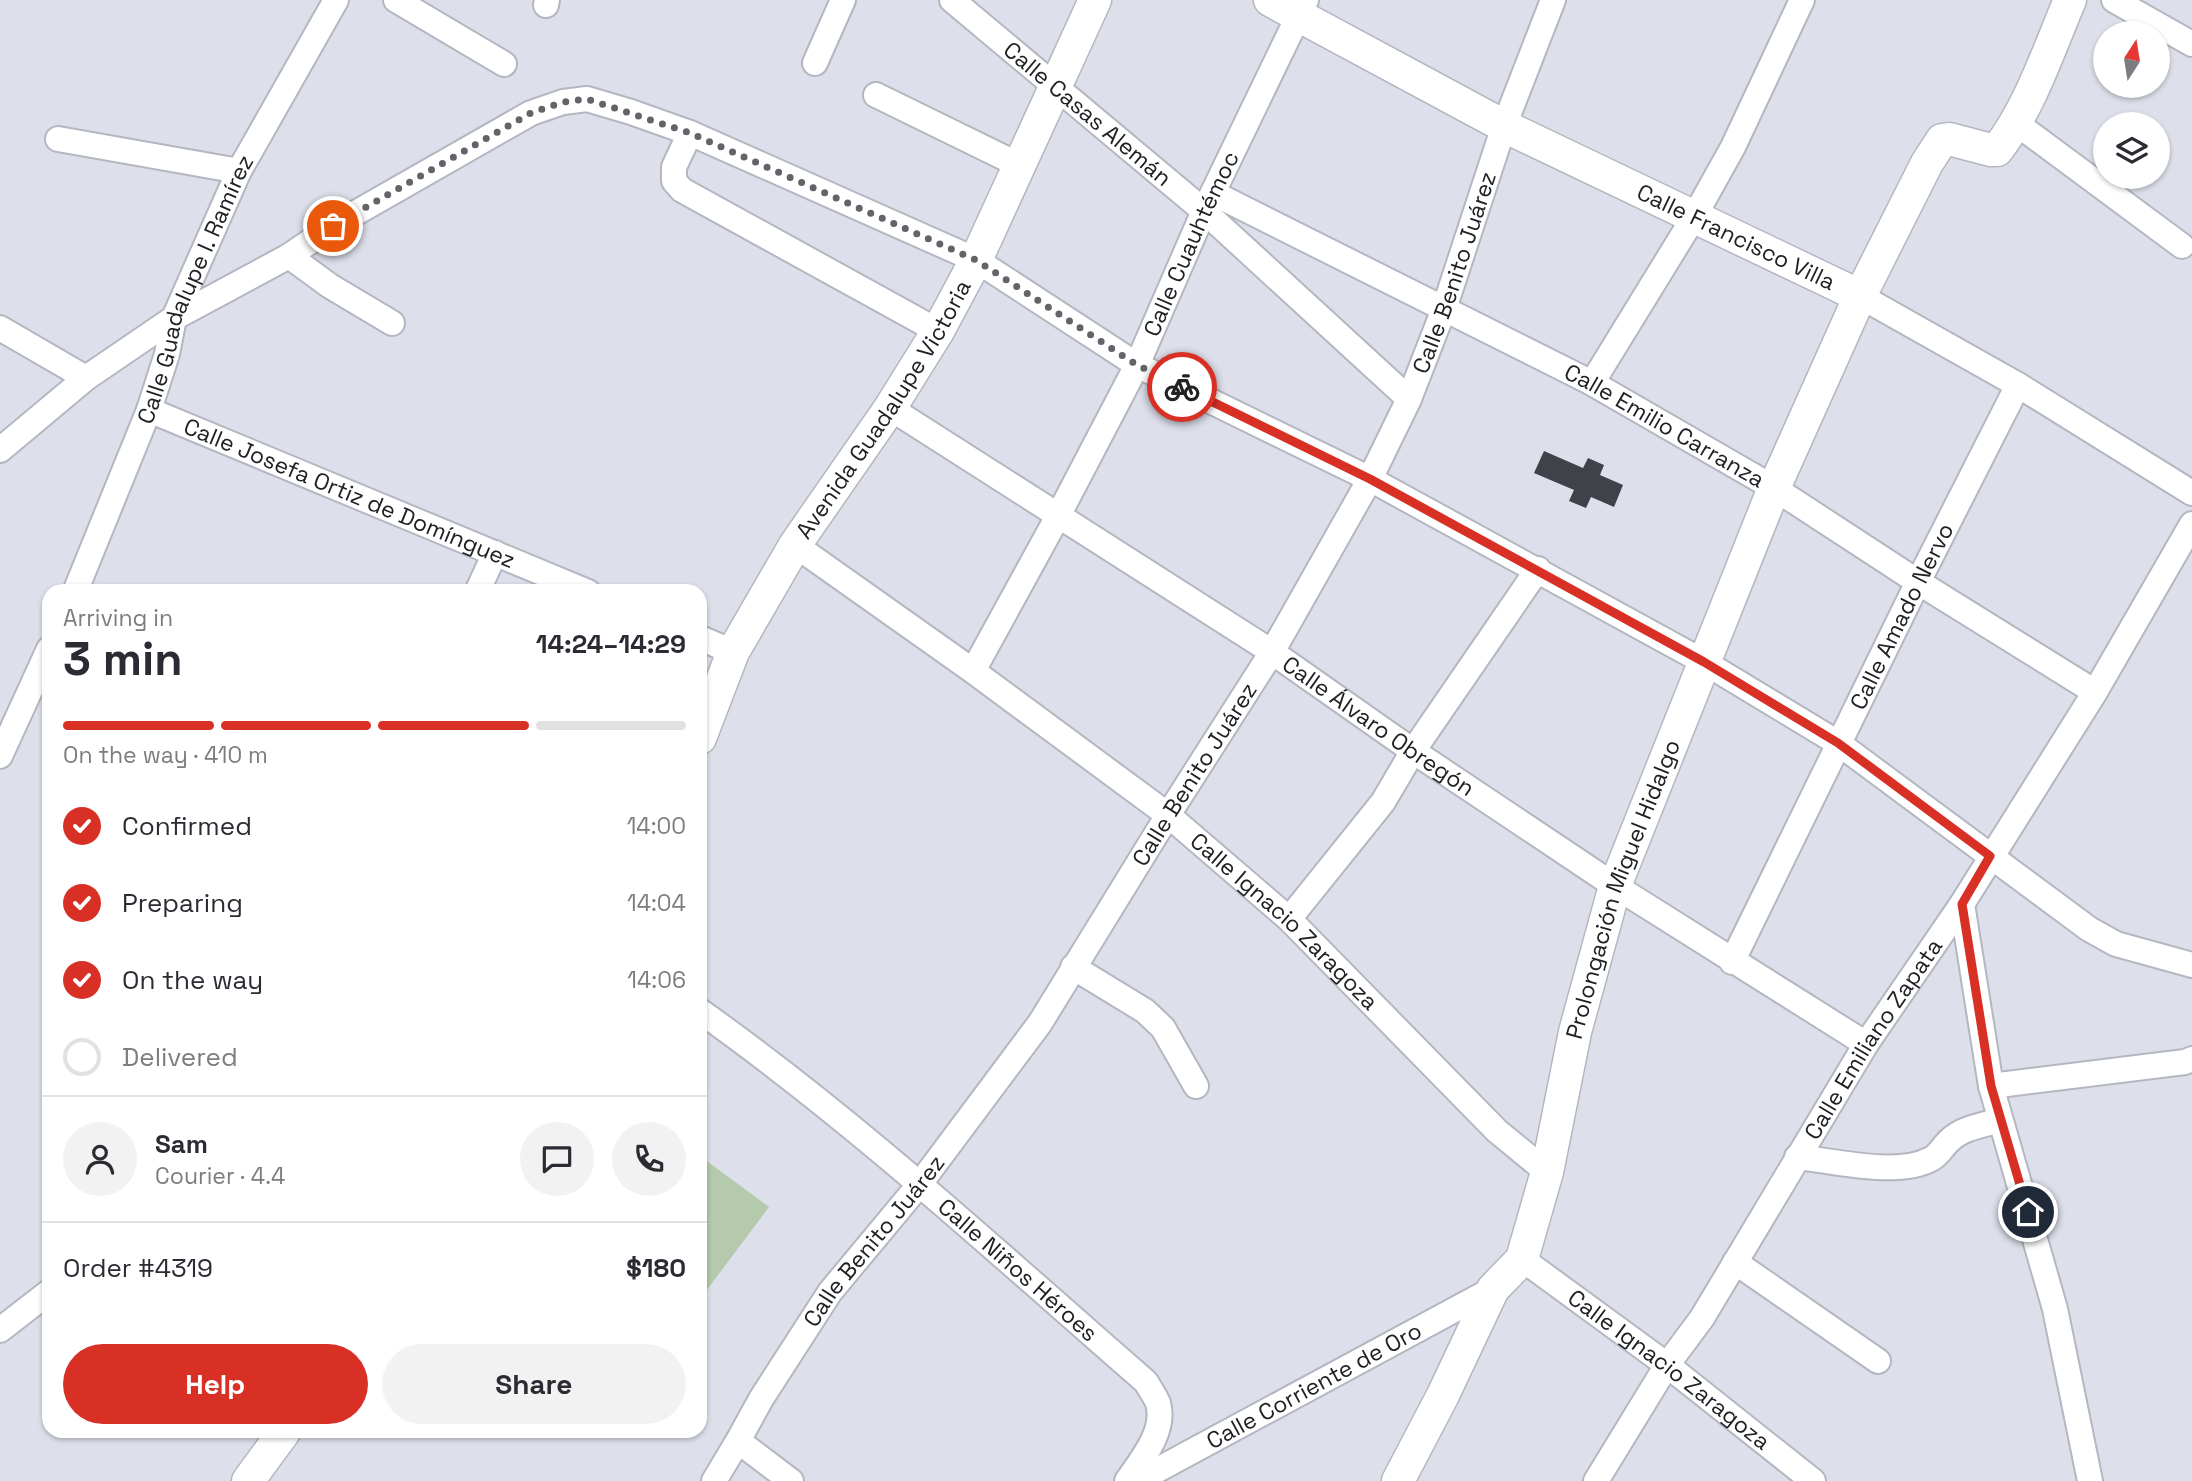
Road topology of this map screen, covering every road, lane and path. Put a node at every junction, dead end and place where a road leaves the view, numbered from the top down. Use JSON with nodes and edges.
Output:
{"nodes":[{"id":1,"x":336,"y":0,"type":"edge"},
{"id":2,"x":397,"y":0,"type":"edge"},
{"id":3,"x":843,"y":0,"type":"edge"},
{"id":4,"x":951,"y":0,"type":"edge"},
{"id":5,"x":1095,"y":0,"type":"edge"},
{"id":6,"x":1270,"y":0,"type":"edge"},
{"id":7,"x":1553,"y":0,"type":"edge"},
{"id":8,"x":1802,"y":0,"type":"edge"},
{"id":9,"x":2070,"y":0,"type":"edge"},
{"id":10,"x":2114,"y":0,"type":"edge"},
{"id":11,"x":1303,"y":8,"type":"edge"},
{"id":12,"x":2192,"y":44,"type":"edge"},
{"id":13,"x":814,"y":63,"type":"dead end"},
{"id":14,"x":504,"y":64,"type":"dead end"},
{"id":15,"x":1055,"y":86,"type":"junction"},
{"id":16,"x":876,"y":95,"type":"dead end"},
{"id":17,"x":2017,"y":123,"type":"junction"},
{"id":18,"x":1504,"y":126,"type":"junction"},
{"id":19,"x":690,"y":133,"type":"junction"},
{"id":20,"x":58,"y":139,"type":"dead end"},
{"id":21,"x":1019,"y":165,"type":"junction"},
{"id":22,"x":239,"y":171,"type":"junction"},
{"id":23,"x":1209,"y":202,"type":"junction"},
{"id":24,"x":1694,"y":218,"type":"junction"},
{"id":25,"x":2182,"y":246,"type":"dead end"},
{"id":26,"x":289,"y":256,"type":"junction"},
{"id":27,"x":976,"y":260,"type":"junction"},
{"id":28,"x":1860,"y":296,"type":"junction"},
{"id":29,"x":1444,"y":309,"type":"junction"},
{"id":30,"x":174,"y":318,"type":"junction"},
{"id":31,"x":392,"y":323,"type":"dead end"},
{"id":32,"x":0,"y":328,"type":"edge"},
{"id":33,"x":938,"y":331,"type":"junction"},
{"id":34,"x":1137,"y":365,"type":"junction"},
{"id":35,"x":86,"y":378,"type":"junction"},
{"id":36,"x":1592,"y":383,"type":"junction"},
{"id":37,"x":2018,"y":386,"type":"junction"},
{"id":38,"x":1409,"y":399,"type":"junction"},
{"id":39,"x":890,"y":408,"type":"junction"},
{"id":40,"x":149,"y":410,"type":"junction"},
{"id":41,"x":0,"y":450,"type":"edge"},
{"id":42,"x":1370,"y":479,"type":"junction"},
{"id":43,"x":1774,"y":488,"type":"junction"},
{"id":44,"x":2192,"y":493,"type":"edge"},
{"id":45,"x":1058,"y":516,"type":"junction"},
{"id":46,"x":2192,"y":523,"type":"edge"},
{"id":47,"x":795,"y":545,"type":"junction"},
{"id":48,"x":495,"y":553,"type":"junction"},
{"id":49,"x":1538,"y":569,"type":"junction"},
{"id":50,"x":1918,"y":582,"type":"junction"},
{"id":51,"x":78,"y":584,"type":"edge"},
{"id":52,"x":481,"y":584,"type":"edge"},
{"id":53,"x":569,"y":584,"type":"edge"},
{"id":54,"x":707,"y":641,"type":"edge"},
{"id":55,"x":733,"y":652,"type":"junction"},
{"id":56,"x":1272,"y":652,"type":"junction"},
{"id":57,"x":1704,"y":662,"type":"junction"},
{"id":58,"x":42,"y":664,"type":"edge"},
{"id":59,"x":972,"y":671,"type":"junction"},
{"id":60,"x":2095,"y":692,"type":"junction"},
{"id":61,"x":707,"y":719,"type":"edge"},
{"id":62,"x":1838,"y":743,"type":"junction"},
{"id":63,"x":1413,"y":751,"type":"junction"},
{"id":64,"x":0,"y":756,"type":"edge"},
{"id":65,"x":1168,"y":815,"type":"junction"},
{"id":66,"x":1990,"y":856,"type":"junction"},
{"id":67,"x":1615,"y":886,"type":"junction"},
{"id":68,"x":1962,"y":904,"type":"junction"},
{"id":69,"x":1289,"y":919,"type":"junction"},
{"id":70,"x":1732,"y":962,"type":"junction"},
{"id":71,"x":2192,"y":965,"type":"edge"},
{"id":72,"x":1073,"y":967,"type":"junction"},
{"id":73,"x":707,"y":1016,"type":"edge"},
{"id":74,"x":1866,"y":1044,"type":"junction"},
{"id":75,"x":2192,"y":1059,"type":"edge"},
{"id":76,"x":1196,"y":1086,"type":"dead end"},
{"id":77,"x":1991,"y":1086,"type":"junction"},
{"id":78,"x":2000,"y":1120,"type":"junction"},
{"id":79,"x":1797,"y":1157,"type":"junction"},
{"id":80,"x":1547,"y":1172,"type":"junction"},
{"id":81,"x":919,"y":1185,"type":"junction"},
{"id":82,"x":1522,"y":1259,"type":"junction"},
{"id":83,"x":1735,"y":1262,"type":"junction"},
{"id":84,"x":1493,"y":1289,"type":"junction"},
{"id":85,"x":42,"y":1297,"type":"edge"},
{"id":86,"x":0,"y":1330,"type":"edge"},
{"id":87,"x":1878,"y":1361,"type":"dead end"},
{"id":88,"x":1667,"y":1365,"type":"junction"},
{"id":89,"x":280,"y":1438,"type":"edge"},
{"id":90,"x":738,"y":1441,"type":"junction"},
{"id":91,"x":248,"y":1481,"type":"edge"},
{"id":92,"x":714,"y":1481,"type":"edge"},
{"id":93,"x":791,"y":1481,"type":"edge"},
{"id":94,"x":1127,"y":1481,"type":"edge"},
{"id":95,"x":1136,"y":1481,"type":"edge"},
{"id":96,"x":1398,"y":1481,"type":"edge"},
{"id":97,"x":1595,"y":1481,"type":"edge"},
{"id":98,"x":1813,"y":1481,"type":"edge"},
{"id":99,"x":2091,"y":1481,"type":"edge"}],
"edges":[{"from":1,"to":22,"type":"street","name":"Calle Guadalupe I. Ramírez"},
{"from":2,"to":14,"type":"street"},
{"from":3,"to":13,"type":"street"},
{"from":4,"to":15,"type":"street","name":"Calle Casas Alemán"},
{"from":5,"to":15,"type":"street","name":"Avenida Guadalupe Victoria"},
{"from":6,"to":11,"type":"street","name":"Calle Francisco Villa"},
{"from":7,"to":18,"type":"street","name":"Calle Benito Juárez"},
{"from":8,"to":24,"type":"street"},
{"from":9,"to":17,"type":"street"},
{"from":10,"to":12,"type":"street"},
{"from":11,"to":18,"type":"street","name":"Calle Francisco Villa"},
{"from":11,"to":23,"type":"street","name":"Calle Cuauhtémoc"},
{"from":15,"to":21,"type":"street","name":"Avenida Guadalupe Victoria"},
{"from":15,"to":23,"type":"street","name":"Calle Casas Alemán"},
{"from":16,"to":21,"type":"street"},
{"from":17,"to":25,"type":"street"},
{"from":17,"to":28,"type":"street","name":"Prolongación Miguel Hidalgo"},
{"from":18,"to":24,"type":"street","name":"Calle Francisco Villa"},
{"from":18,"to":29,"type":"street","name":"Calle Benito Juárez"},
{"from":19,"to":26,"type":"street"},
{"from":19,"to":27,"type":"street"},
{"from":19,"to":33,"type":"street"},
{"from":20,"to":22,"type":"street"},
{"from":21,"to":27,"type":"street","name":"Avenida Guadalupe Victoria"},
{"from":22,"to":30,"type":"street","name":"Calle Guadalupe I. Ramírez"},
{"from":23,"to":29,"type":"street","name":"Calle Emilio Carranza"},
{"from":23,"to":34,"type":"street","name":"Calle Cuauhtémoc"},
{"from":23,"to":38,"type":"street","name":"Calle Casas Alemán"},
{"from":24,"to":28,"type":"street","name":"Calle Francisco Villa"},
{"from":24,"to":36,"type":"street"},
{"from":26,"to":30,"type":"street"},
{"from":26,"to":31,"type":"street"},
{"from":27,"to":33,"type":"street","name":"Avenida Guadalupe Victoria"},
{"from":27,"to":34,"type":"street"},
{"from":28,"to":37,"type":"street","name":"Calle Francisco Villa"},
{"from":28,"to":43,"type":"street","name":"Prolongación Miguel Hidalgo"},
{"from":29,"to":36,"type":"street","name":"Calle Emilio Carranza"},
{"from":29,"to":38,"type":"street","name":"Calle Benito Juárez"},
{"from":30,"to":35,"type":"street"},
{"from":30,"to":40,"type":"street","name":"Calle Guadalupe I. Ramírez"},
{"from":32,"to":35,"type":"street"},
{"from":33,"to":39,"type":"street","name":"Avenida Guadalupe Victoria"},
{"from":34,"to":42,"type":"street"},
{"from":34,"to":45,"type":"street","name":"Calle Cuauhtémoc"},
{"from":35,"to":41,"type":"street"},
{"from":36,"to":43,"type":"street","name":"Calle Emilio Carranza"},
{"from":37,"to":44,"type":"street","name":"Calle Francisco Villa"},
{"from":37,"to":50,"type":"street","name":"Calle Amado Nervo"},
{"from":38,"to":42,"type":"street","name":"Calle Benito Juárez"},
{"from":39,"to":45,"type":"street","name":"Calle Álvaro Obregón"},
{"from":39,"to":47,"type":"street","name":"Avenida Guadalupe Victoria"},
{"from":40,"to":48,"type":"street","name":"Calle Josefa Ortiz de Domínguez"},
{"from":40,"to":51,"type":"street","name":"Calle Guadalupe I. Ramírez"},
{"from":42,"to":49,"type":"street"},
{"from":42,"to":56,"type":"street","name":"Calle Benito Juárez"},
{"from":43,"to":50,"type":"street","name":"Calle Emilio Carranza"},
{"from":43,"to":57,"type":"street","name":"Prolongación Miguel Hidalgo"},
{"from":45,"to":56,"type":"street","name":"Calle Álvaro Obregón"},
{"from":45,"to":59,"type":"street","name":"Calle Cuauhtémoc"},
{"from":46,"to":60,"type":"street","name":"Calle Emiliano Zapata"},
{"from":47,"to":55,"type":"street","name":"Avenida Guadalupe Victoria"},
{"from":47,"to":59,"type":"street","name":"Calle Ignacio Zaragoza"},
{"from":48,"to":52,"type":"street"},
{"from":48,"to":53,"type":"street","name":"Calle Josefa Ortiz de Domínguez"},
{"from":49,"to":57,"type":"street"},
{"from":49,"to":63,"type":"street"},
{"from":50,"to":60,"type":"street","name":"Calle Emilio Carranza"},
{"from":50,"to":62,"type":"street","name":"Calle Amado Nervo"},
{"from":54,"to":55,"type":"street"},
{"from":55,"to":61,"type":"street","name":"Avenida Guadalupe Victoria"},
{"from":56,"to":63,"type":"street","name":"Calle Álvaro Obregón"},
{"from":56,"to":65,"type":"street","name":"Calle Benito Juárez"},
{"from":57,"to":62,"type":"street"},
{"from":57,"to":67,"type":"street","name":"Prolongación Miguel Hidalgo"},
{"from":58,"to":64,"type":"street"},
{"from":59,"to":65,"type":"street","name":"Calle Ignacio Zaragoza"},
{"from":60,"to":66,"type":"street","name":"Calle Emiliano Zapata"},
{"from":62,"to":66,"type":"street"},
{"from":62,"to":70,"type":"street","name":"Calle Amado Nervo"},
{"from":63,"to":67,"type":"street","name":"Calle Álvaro Obregón"},
{"from":63,"to":69,"type":"street"},
{"from":65,"to":69,"type":"street","name":"Calle Ignacio Zaragoza"},
{"from":65,"to":72,"type":"street","name":"Calle Benito Juárez"},
{"from":66,"to":68,"type":"street","name":"Calle Emiliano Zapata"},
{"from":66,"to":71,"type":"street"},
{"from":67,"to":70,"type":"street","name":"Calle Álvaro Obregón"},
{"from":67,"to":80,"type":"street","name":"Prolongación Miguel Hidalgo"},
{"from":68,"to":74,"type":"street","name":"Calle Emiliano Zapata"},
{"from":68,"to":77,"type":"street"},
{"from":69,"to":80,"type":"street","name":"Calle Ignacio Zaragoza"},
{"from":70,"to":74,"type":"street","name":"Calle Álvaro Obregón"},
{"from":72,"to":76,"type":"street"},
{"from":72,"to":81,"type":"street","name":"Calle Benito Juárez"},
{"from":73,"to":81,"type":"street","name":"Calle Niños Héroes"},
{"from":74,"to":79,"type":"street","name":"Calle Emiliano Zapata"},
{"from":75,"to":77,"type":"street"},
{"from":77,"to":78,"type":"street"},
{"from":78,"to":79,"type":"street"},
{"from":78,"to":99,"type":"street"},
{"from":79,"to":83,"type":"street","name":"Calle Emiliano Zapata"},
{"from":80,"to":82,"type":"street","name":"Prolongación Miguel Hidalgo"},
{"from":81,"to":90,"type":"street","name":"Calle Benito Juárez"},
{"from":81,"to":94,"type":"street","name":"Calle Niños Héroes"},
{"from":82,"to":84,"type":"street","name":"Prolongación Miguel Hidalgo"},
{"from":82,"to":88,"type":"street","name":"Calle Ignacio Zaragoza"},
{"from":83,"to":87,"type":"street"},
{"from":83,"to":88,"type":"street","name":"Calle Emiliano Zapata"},
{"from":84,"to":95,"type":"street","name":"Calle Corriente de Oro"},
{"from":84,"to":96,"type":"street","name":"Prolongación Miguel Hidalgo"},
{"from":85,"to":86,"type":"street"},
{"from":88,"to":97,"type":"street","name":"Calle Emiliano Zapata"},
{"from":88,"to":98,"type":"street","name":"Calle Ignacio Zaragoza"},
{"from":89,"to":91,"type":"street"},
{"from":90,"to":92,"type":"street","name":"Calle Benito Juárez"},
{"from":90,"to":93,"type":"street"}]}
